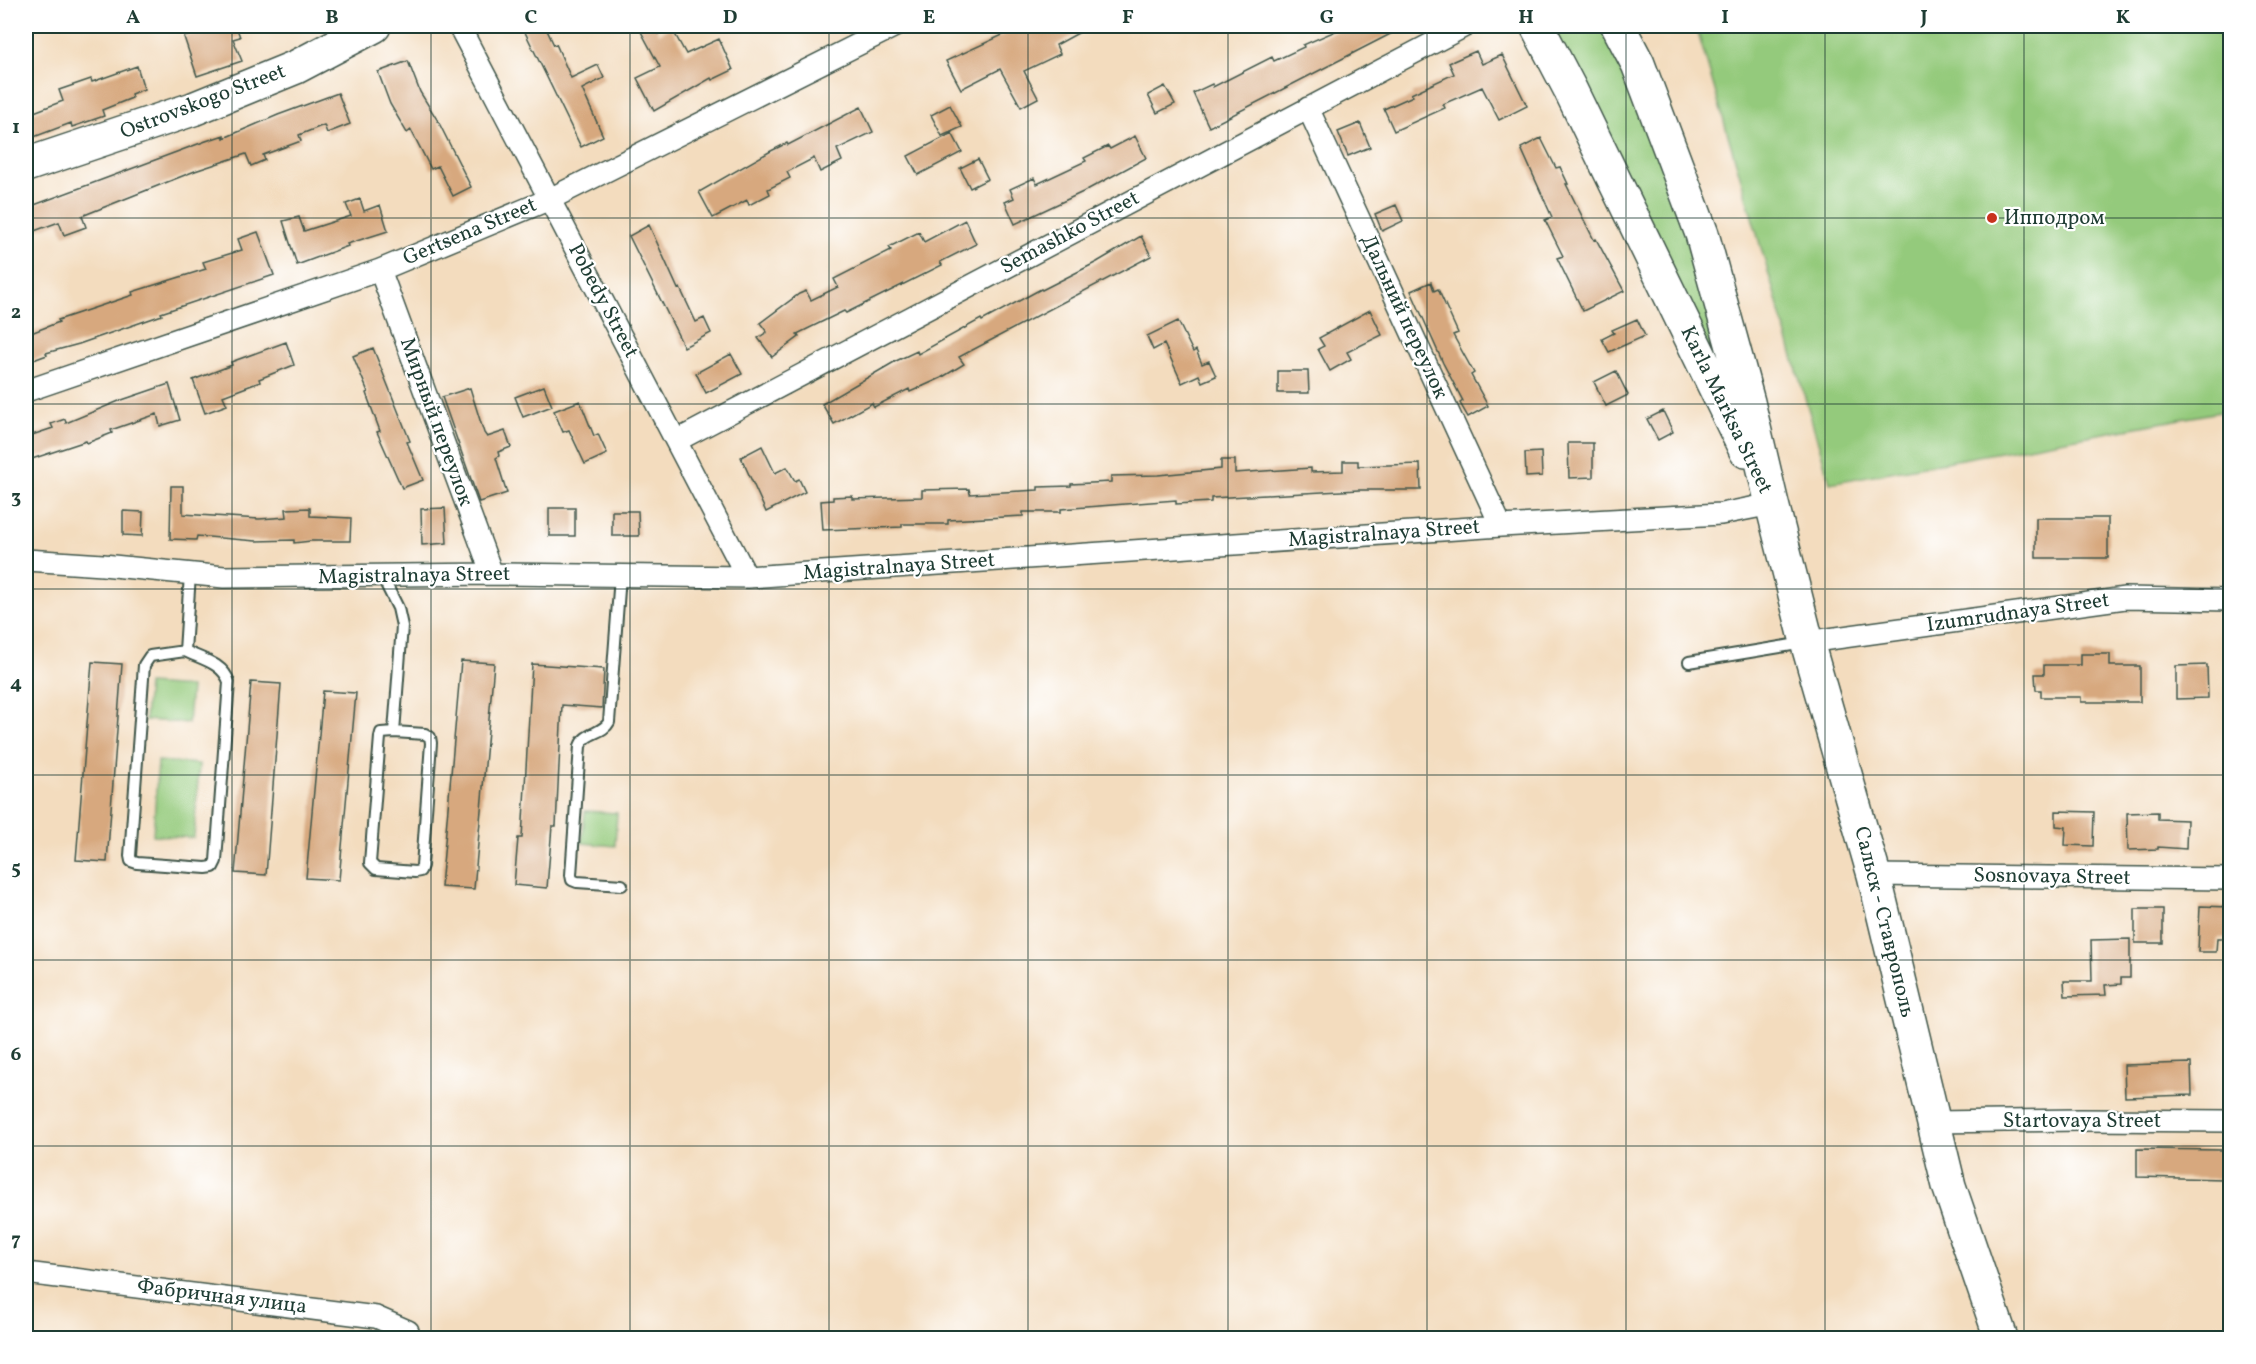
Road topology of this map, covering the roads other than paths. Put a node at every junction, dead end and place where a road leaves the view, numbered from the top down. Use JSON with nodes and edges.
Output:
{"nodes":[{"id":1,"x":369,"y":26,"type":"edge"},
{"id":2,"x":459,"y":26,"type":"edge"},
{"id":3,"x":895,"y":26,"type":"edge"},
{"id":4,"x":1465,"y":26,"type":"edge"},
{"id":5,"x":1537,"y":26,"type":"edge"},
{"id":6,"x":1618,"y":26,"type":"edge"},
{"id":7,"x":1308,"y":108,"type":"junction"},
{"id":8,"x":26,"y":165,"type":"edge"},
{"id":9,"x":550,"y":200,"type":"junction"},
{"id":10,"x":380,"y":270,"type":"junction"},
{"id":11,"x":26,"y":391,"type":"edge"},
{"id":12,"x":675,"y":441,"type":"junction"},
{"id":13,"x":1772,"y":504,"type":"junction"},
{"id":14,"x":1500,"y":526,"type":"junction"},
{"id":15,"x":26,"y":560,"type":"edge"},
{"id":16,"x":190,"y":574,"type":"junction"},
{"id":17,"x":492,"y":574,"type":"junction"},
{"id":18,"x":382,"y":576,"type":"junction"},
{"id":19,"x":620,"y":576,"type":"junction"},
{"id":20,"x":747,"y":577,"type":"junction"},
{"id":21,"x":2230,"y":600,"type":"edge"},
{"id":22,"x":1807,"y":642,"type":"junction"},
{"id":23,"x":185,"y":651,"type":"junction"},
{"id":24,"x":1689,"y":662,"type":"dead end"},
{"id":25,"x":394,"y":732,"type":"junction"},
{"id":26,"x":1874,"y":875,"type":"junction"},
{"id":27,"x":2230,"y":879,"type":"edge"},
{"id":28,"x":622,"y":885,"type":"dead end"},
{"id":29,"x":2230,"y":1121,"type":"edge"},
{"id":30,"x":1934,"y":1122,"type":"junction"},
{"id":31,"x":26,"y":1273,"type":"edge"},
{"id":32,"x":409,"y":1338,"type":"edge"},
{"id":33,"x":2001,"y":1338,"type":"edge"}],
"edges":[{"from":1,"to":8,"type":"main road","name":"Ostrovskogo Street"},
{"from":2,"to":9,"type":"street","name":"Pobedy Street"},
{"from":3,"to":9,"type":"street","name":"Gertsena Street"},
{"from":4,"to":7,"type":"street","name":"Semashko Street"},
{"from":5,"to":13,"type":"main road","name":"Karla Marksa Street"},
{"from":6,"to":13,"type":"main road","name":"Karla Marksa Street"},
{"from":7,"to":12,"type":"street","name":"Semashko Street"},
{"from":7,"to":14,"type":"street","name":"Дальний переулок"},
{"from":9,"to":10,"type":"street","name":"Gertsena Street"},
{"from":9,"to":12,"type":"street","name":"Pobedy Street"},
{"from":10,"to":11,"type":"street","name":"Gertsena Street"},
{"from":10,"to":17,"type":"street","name":"Мирный переулок"},
{"from":12,"to":20,"type":"street","name":"Pobedy Street"},
{"from":13,"to":14,"type":"street","name":"Magistralnaya Street"},
{"from":13,"to":22,"type":"main road","name":"Сальск - Ставрополь"},
{"from":14,"to":20,"type":"street","name":"Magistralnaya Street"},
{"from":15,"to":16,"type":"street","name":"Magistralnaya Street"},
{"from":16,"to":18,"type":"street","name":"Magistralnaya Street"},
{"from":16,"to":23,"type":"lane"},
{"from":17,"to":18,"type":"street","name":"Magistralnaya Street"},
{"from":17,"to":19,"type":"street","name":"Magistralnaya Street"},
{"from":18,"to":25,"type":"lane"},
{"from":19,"to":20,"type":"street","name":"Magistralnaya Street"},
{"from":19,"to":28,"type":"lane"},
{"from":21,"to":22,"type":"street","name":"Izumrudnaya Street"},
{"from":22,"to":24,"type":"lane"},
{"from":22,"to":26,"type":"main road","name":"Сальск - Ставрополь"},
{"from":23,"to":23,"type":"lane"},
{"from":25,"to":25,"type":"lane"},
{"from":26,"to":27,"type":"street","name":"Sosnovaya Street"},
{"from":26,"to":30,"type":"main road","name":"Сальск - Ставрополь"},
{"from":29,"to":30,"type":"street","name":"Startovaya Street"},
{"from":30,"to":33,"type":"main road","name":"Сальск - Ставрополь"},
{"from":31,"to":32,"type":"street","name":"Фабричная улица"}]}
